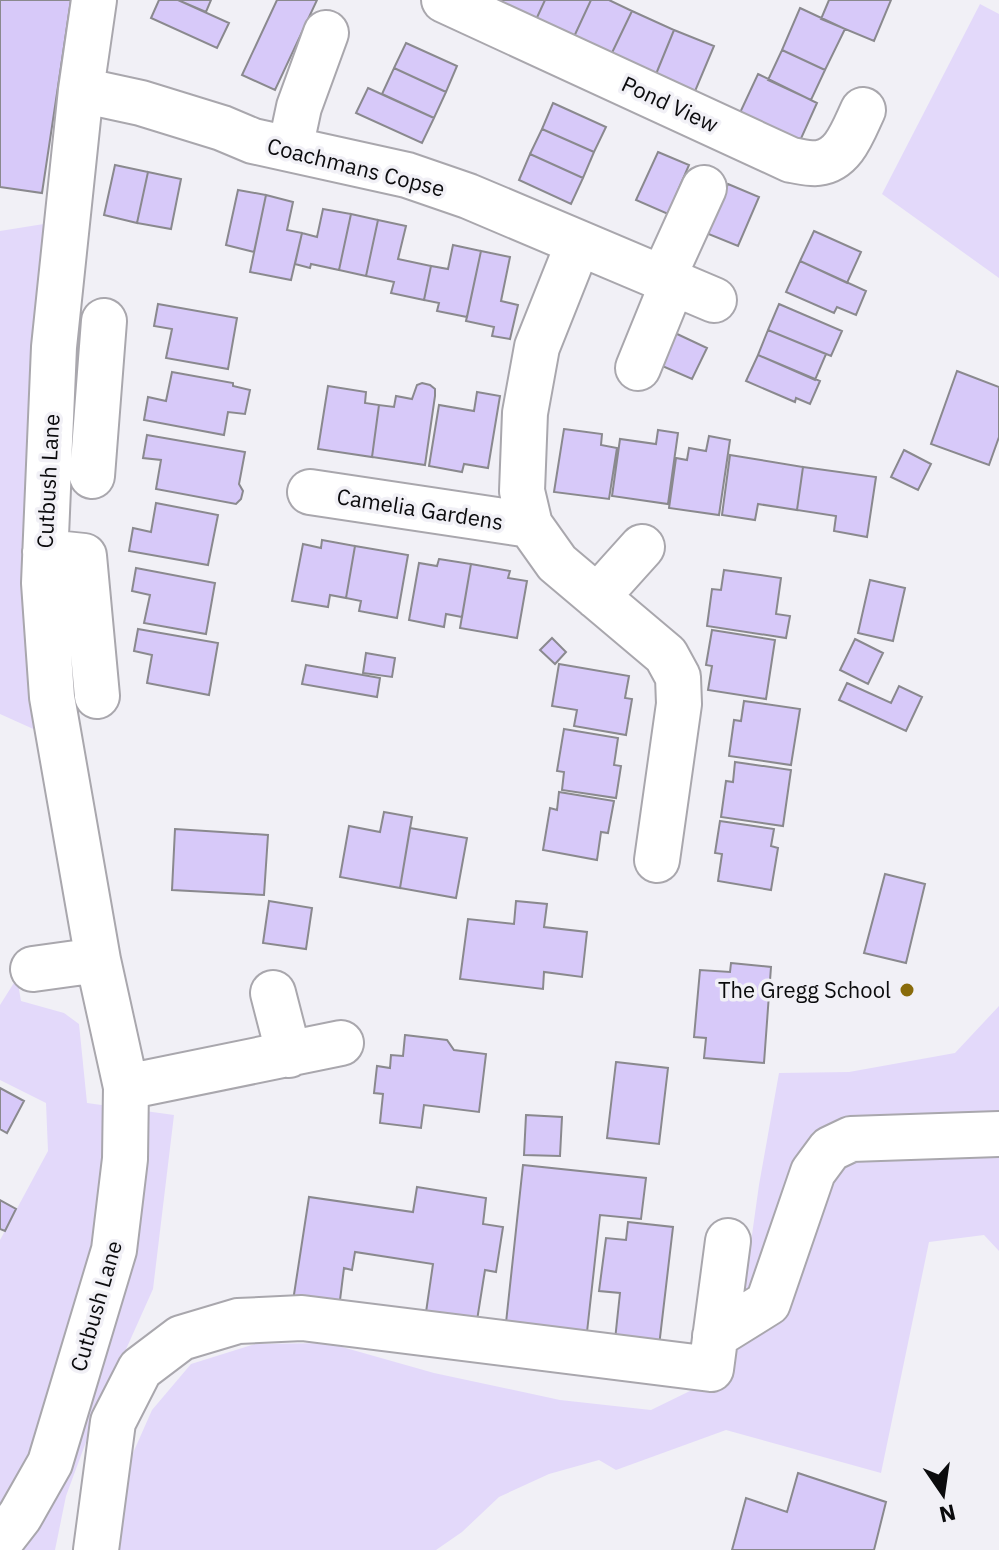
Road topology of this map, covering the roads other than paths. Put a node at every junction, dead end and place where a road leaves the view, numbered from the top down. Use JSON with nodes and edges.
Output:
{"nodes":[{"id":1,"x":94,"y":0,"type":"edge"},
{"id":2,"x":454,"y":2,"type":"edge"},
{"id":3,"x":326,"y":33,"type":"dead end"},
{"id":4,"x":81,"y":90,"type":"junction"},
{"id":5,"x":863,"y":110,"type":"dead end"},
{"id":6,"x":290,"y":149,"type":"junction"},
{"id":7,"x":704,"y":188,"type":"dead end"},
{"id":8,"x":578,"y":244,"type":"junction"},
{"id":9,"x":668,"y":280,"type":"junction"},
{"id":10,"x":714,"y":300,"type":"dead end"},
{"id":11,"x":104,"y":321,"type":"dead end"},
{"id":12,"x":638,"y":368,"type":"dead end"},
{"id":13,"x":51,"y":416,"type":"junction"},
{"id":14,"x":96,"y":419,"type":"junction"},
{"id":15,"x":92,"y":476,"type":"dead end"},
{"id":16,"x":310,"y":492,"type":"dead end"},
{"id":17,"x":530,"y":525,"type":"junction"},
{"id":18,"x":642,"y":547,"type":"dead end"},
{"id":19,"x":45,"y":552,"type":"junction"},
{"id":20,"x":597,"y":597,"type":"junction"},
{"id":21,"x":97,"y":696,"type":"dead end"},
{"id":22,"x":657,"y":860,"type":"dead end"},
{"id":23,"x":98,"y":960,"type":"junction"},
{"id":24,"x":33,"y":969,"type":"dead end"},
{"id":25,"x":273,"y":993,"type":"dead end"},
{"id":26,"x":341,"y":1043,"type":"dead end"},
{"id":27,"x":289,"y":1055,"type":"junction"},
{"id":28,"x":126,"y":1087,"type":"junction"},
{"id":29,"x":999,"y":1134,"type":"edge"},
{"id":30,"x":728,"y":1241,"type":"dead end"},
{"id":31,"x":715,"y":1336,"type":"junction"},
{"id":32,"x":0,"y":1542,"type":"edge"},
{"id":33,"x":96,"y":1550,"type":"edge"}],
"edges":[{"from":1,"to":4,"type":"street","name":"Cutbush Lane"},
{"from":2,"to":5,"type":"street","name":"Pond View"},
{"from":3,"to":6,"type":"street"},
{"from":4,"to":6,"type":"street","name":"Coachmans Copse"},
{"from":4,"to":13,"type":"street","name":"Cutbush Lane"},
{"from":6,"to":8,"type":"street","name":"Coachmans Copse"},
{"from":7,"to":9,"type":"street"},
{"from":8,"to":9,"type":"street","name":"Coachmans Copse"},
{"from":8,"to":17,"type":"street","name":"Camelia Gardens"},
{"from":9,"to":10,"type":"street","name":"Coachmans Copse"},
{"from":9,"to":12,"type":"street"},
{"from":11,"to":14,"type":"street"},
{"from":13,"to":14,"type":"street"},
{"from":13,"to":19,"type":"street","name":"Cutbush Lane"},
{"from":14,"to":15,"type":"street"},
{"from":16,"to":17,"type":"street","name":"Camelia Gardens"},
{"from":17,"to":20,"type":"street","name":"Camelia Gardens"},
{"from":18,"to":20,"type":"street"},
{"from":19,"to":21,"type":"street"},
{"from":19,"to":23,"type":"street","name":"Cutbush Lane"},
{"from":20,"to":22,"type":"street","name":"Camelia Gardens"},
{"from":23,"to":24,"type":"street"},
{"from":23,"to":28,"type":"street","name":"Cutbush Lane"},
{"from":25,"to":27,"type":"street"},
{"from":26,"to":27,"type":"street"},
{"from":27,"to":28,"type":"street"},
{"from":28,"to":32,"type":"street","name":"Cutbush Lane"},
{"from":29,"to":31,"type":"street"},
{"from":30,"to":31,"type":"street"},
{"from":31,"to":33,"type":"street"}]}
